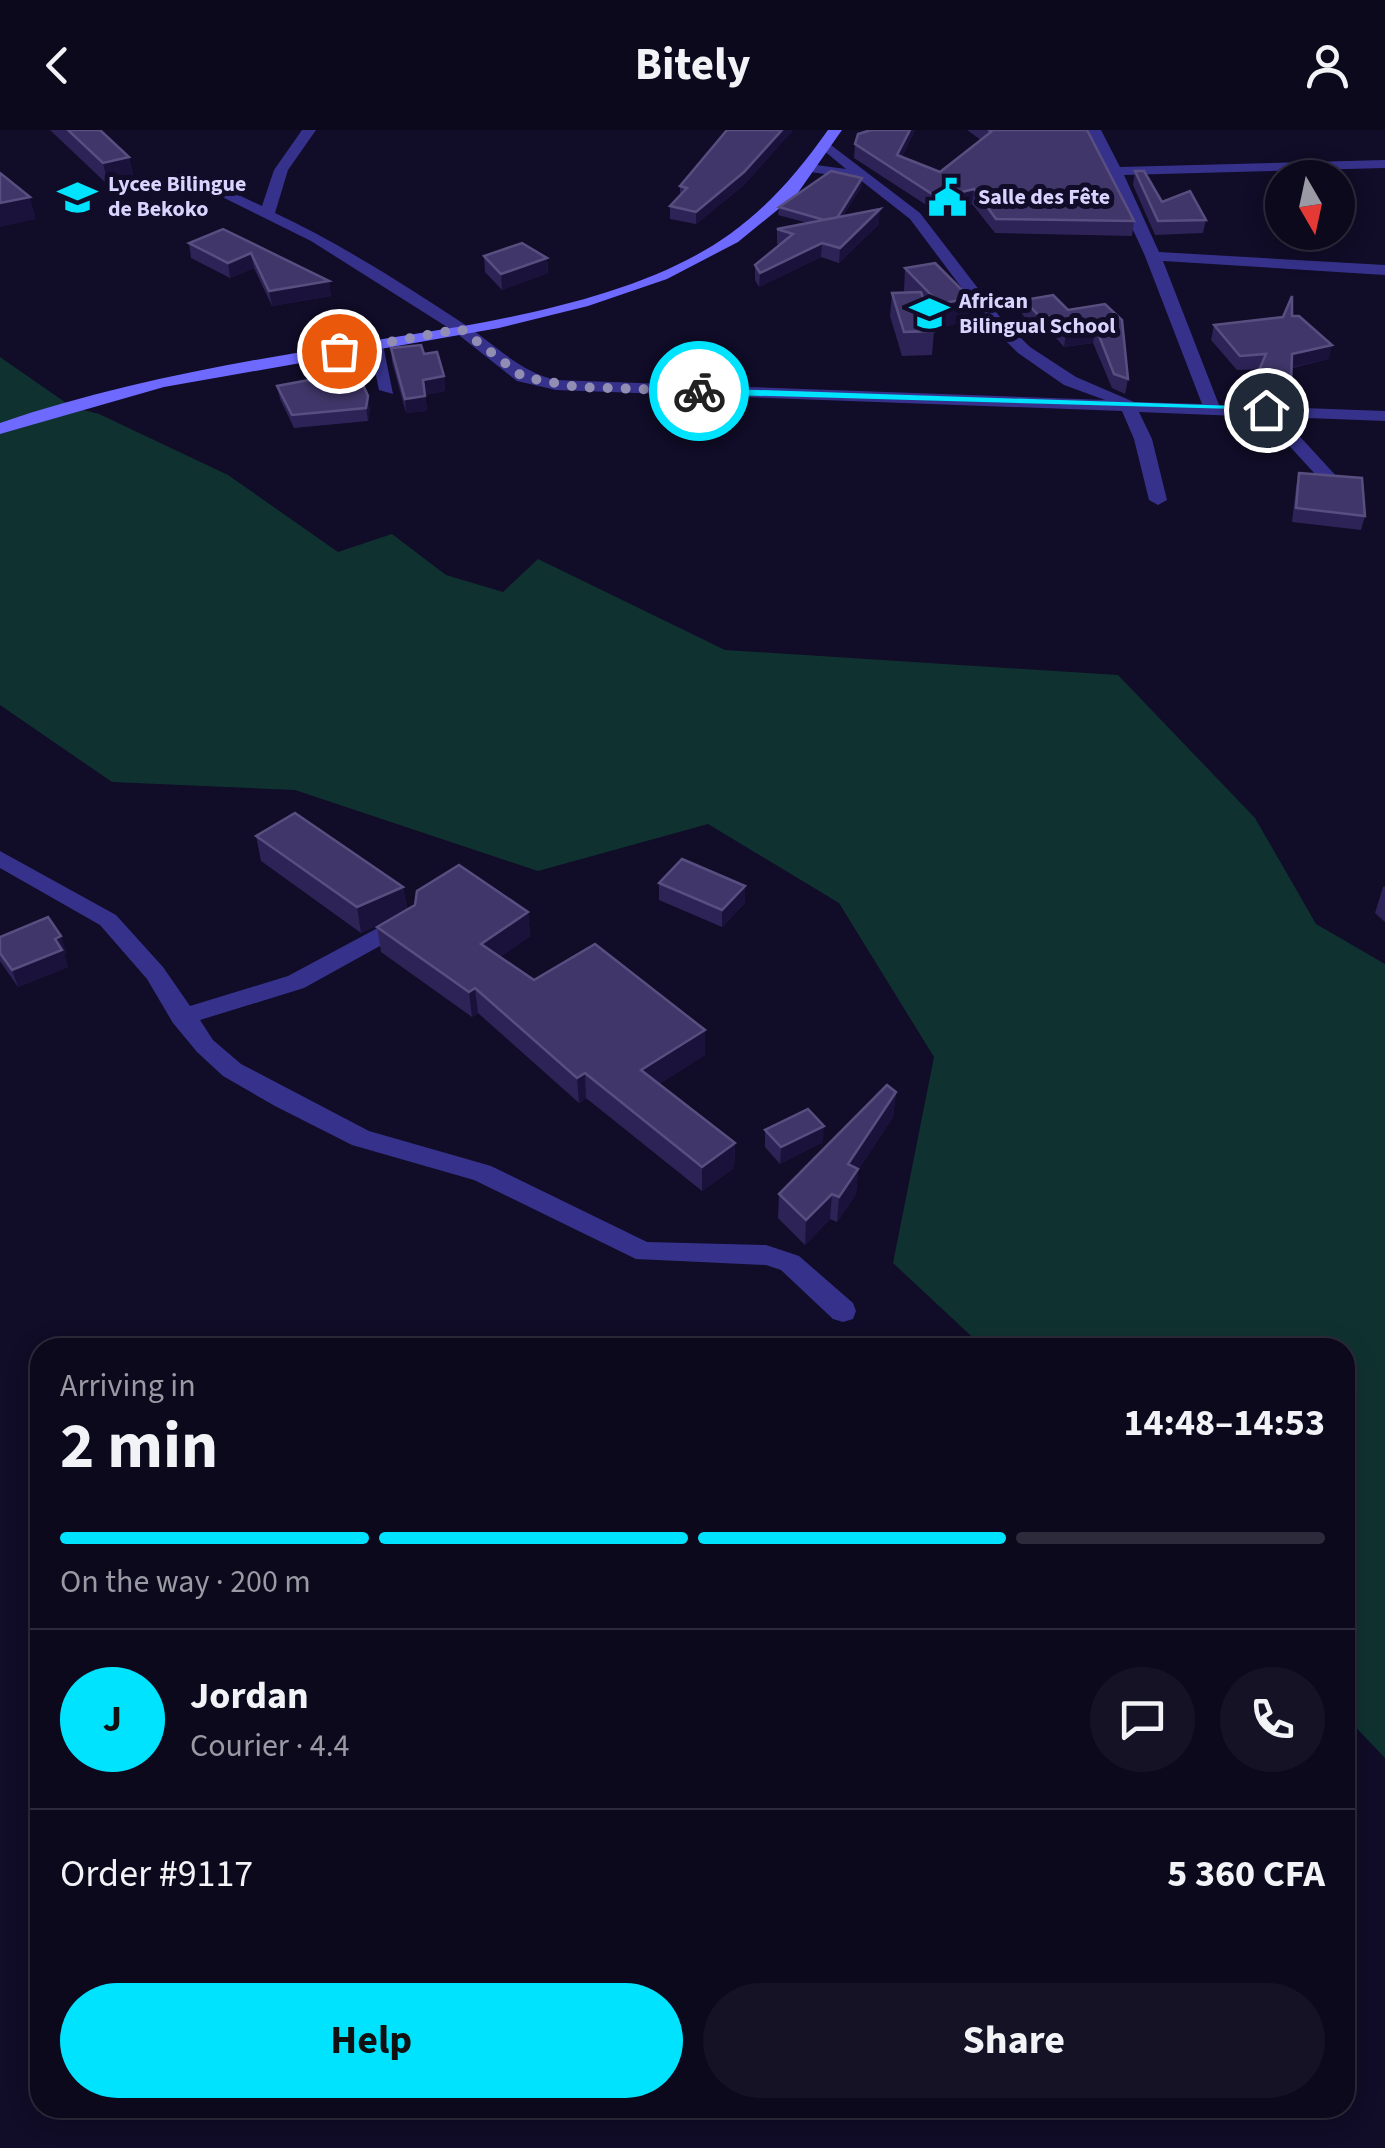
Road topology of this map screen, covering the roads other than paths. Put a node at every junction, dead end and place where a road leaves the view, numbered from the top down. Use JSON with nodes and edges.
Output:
{"nodes":[{"id":1,"x":309,"y":130,"type":"edge"},
{"id":2,"x":836,"y":130,"type":"edge"},
{"id":3,"x":1094,"y":130,"type":"edge"},
{"id":4,"x":827,"y":146,"type":"junction"},
{"id":5,"x":1385,"y":164,"type":"edge"},
{"id":6,"x":809,"y":168,"type":"junction"},
{"id":7,"x":1115,"y":170,"type":"junction"},
{"id":8,"x":183,"y":174,"type":"dead end"},
{"id":9,"x":872,"y":178,"type":"junction"},
{"id":10,"x":268,"y":212,"type":"junction"},
{"id":11,"x":1154,"y":256,"type":"junction"},
{"id":12,"x":1385,"y":270,"type":"edge"},
{"id":13,"x":461,"y":329,"type":"junction"},
{"id":14,"x":375,"y":345,"type":"junction"},
{"id":15,"x":387,"y":390,"type":"dead end"},
{"id":16,"x":1127,"y":403,"type":"junction"},
{"id":17,"x":1212,"y":408,"type":"junction"},
{"id":18,"x":1266,"y":410,"type":"junction"},
{"id":19,"x":1385,"y":416,"type":"edge"},
{"id":20,"x":0,"y":429,"type":"edge"},
{"id":21,"x":1332,"y":482,"type":"edge"},
{"id":22,"x":1158,"y":500,"type":"dead end"},
{"id":23,"x":0,"y":858,"type":"edge"},
{"id":24,"x":408,"y":921,"type":"edge"},
{"id":25,"x":182,"y":1017,"type":"junction"},
{"id":26,"x":842,"y":1310,"type":"dead end"}],
"edges":[{"from":1,"to":10,"type":"street"},
{"from":2,"to":4,"type":"main road"},
{"from":3,"to":7,"type":"street"},
{"from":4,"to":6,"type":"main road"},
{"from":4,"to":9,"type":"street"},
{"from":5,"to":7,"type":"street"},
{"from":6,"to":9,"type":"street"},
{"from":6,"to":13,"type":"main road"},
{"from":7,"to":11,"type":"street"},
{"from":8,"to":10,"type":"street"},
{"from":9,"to":16,"type":"street"},
{"from":10,"to":13,"type":"street"},
{"from":11,"to":12,"type":"street"},
{"from":11,"to":17,"type":"street"},
{"from":13,"to":14,"type":"main road"},
{"from":13,"to":16,"type":"street"},
{"from":14,"to":15,"type":"street"},
{"from":14,"to":20,"type":"main road"},
{"from":16,"to":17,"type":"street"},
{"from":16,"to":22,"type":"street"},
{"from":17,"to":18,"type":"street"},
{"from":18,"to":19,"type":"street"},
{"from":18,"to":21,"type":"street"},
{"from":23,"to":25,"type":"street"},
{"from":24,"to":25,"type":"street"},
{"from":25,"to":26,"type":"street"}]}
